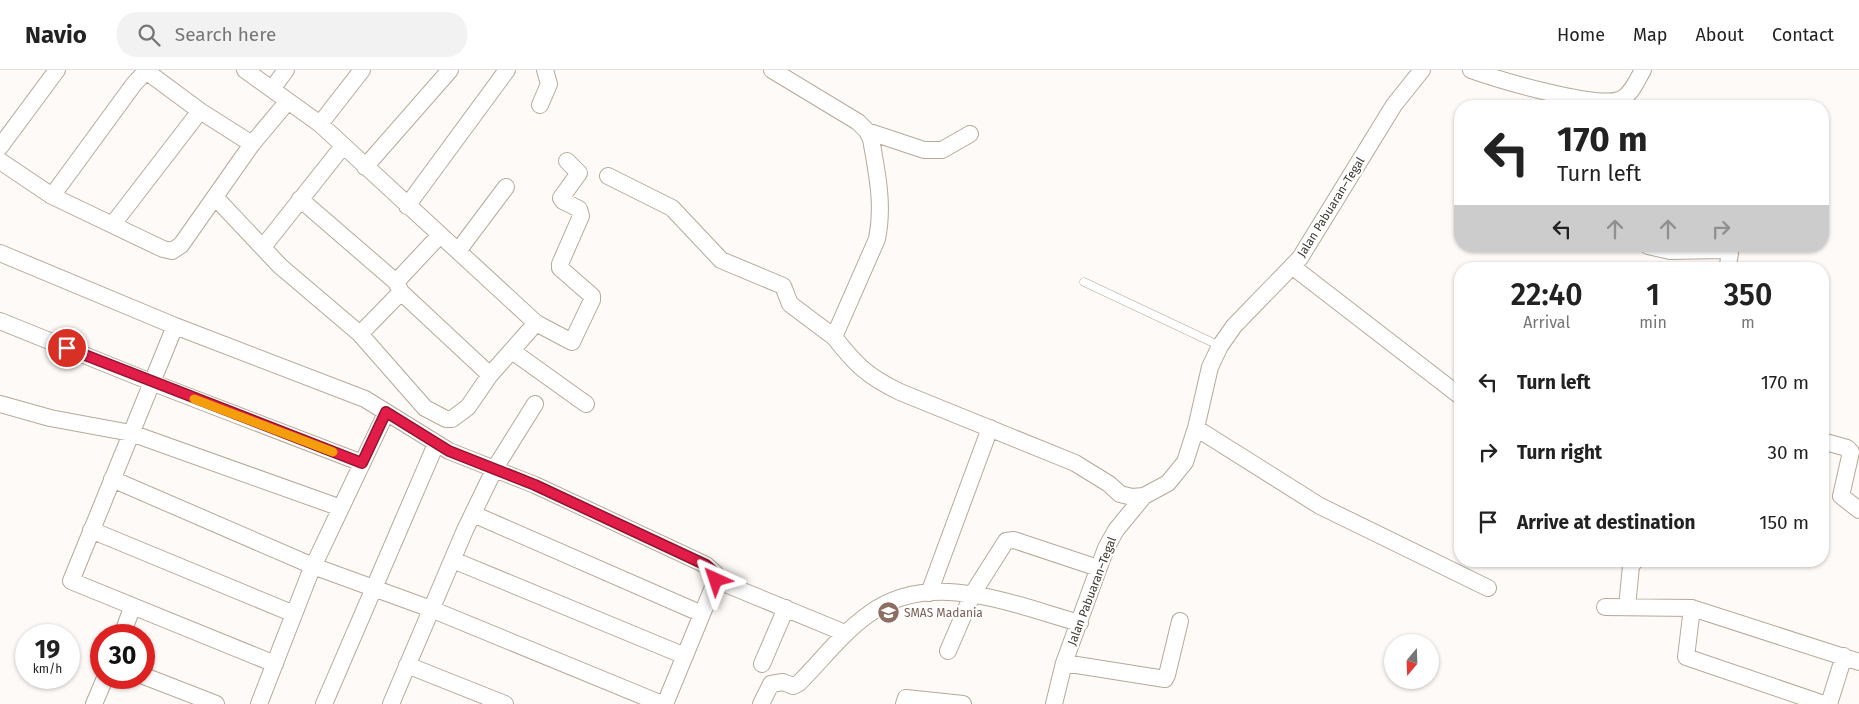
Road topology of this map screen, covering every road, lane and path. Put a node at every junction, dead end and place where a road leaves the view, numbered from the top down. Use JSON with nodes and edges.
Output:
{"nodes":[{"id":1,"x":58,"y":70,"type":"edge"},
{"id":2,"x":245,"y":70,"type":"edge"},
{"id":3,"x":286,"y":70,"type":"edge"},
{"id":4,"x":362,"y":70,"type":"edge"},
{"id":5,"x":450,"y":70,"type":"edge"},
{"id":6,"x":507,"y":70,"type":"edge"},
{"id":7,"x":545,"y":70,"type":"edge"},
{"id":8,"x":772,"y":70,"type":"edge"},
{"id":9,"x":1422,"y":70,"type":"edge"},
{"id":10,"x":1471,"y":70,"type":"edge"},
{"id":11,"x":1643,"y":70,"type":"edge"},
{"id":12,"x":147,"y":71,"type":"edge"},
{"id":13,"x":272,"y":89,"type":"junction"},
{"id":14,"x":1593,"y":100,"type":"edge"},
{"id":15,"x":1628,"y":100,"type":"edge"},
{"id":16,"x":288,"y":101,"type":"junction"},
{"id":17,"x":540,"y":105,"type":"dead end"},
{"id":18,"x":200,"y":111,"type":"junction"},
{"id":19,"x":320,"y":124,"type":"junction"},
{"id":20,"x":867,"y":131,"type":"junction"},
{"id":21,"x":970,"y":134,"type":"dead end"},
{"id":22,"x":252,"y":144,"type":"junction"},
{"id":23,"x":342,"y":146,"type":"junction"},
{"id":24,"x":0,"y":147,"type":"edge"},
{"id":25,"x":0,"y":161,"type":"edge"},
{"id":26,"x":567,"y":161,"type":"dead end"},
{"id":27,"x":365,"y":167,"type":"junction"},
{"id":28,"x":608,"y":176,"type":"dead end"},
{"id":29,"x":506,"y":186,"type":"dead end"},
{"id":30,"x":52,"y":196,"type":"junction"},
{"id":31,"x":215,"y":197,"type":"junction"},
{"id":32,"x":300,"y":199,"type":"junction"},
{"id":33,"x":407,"y":206,"type":"junction"},
{"id":34,"x":113,"y":224,"type":"junction"},
{"id":35,"x":440,"y":236,"type":"junction"},
{"id":36,"x":263,"y":247,"type":"junction"},
{"id":37,"x":458,"y":251,"type":"junction"},
{"id":38,"x":0,"y":252,"type":"edge"},
{"id":39,"x":1293,"y":266,"type":"junction"},
{"id":40,"x":1084,"y":282,"type":"dead end"},
{"id":41,"x":398,"y":287,"type":"junction"},
{"id":42,"x":0,"y":321,"type":"edge"},
{"id":43,"x":536,"y":323,"type":"junction"},
{"id":44,"x":175,"y":326,"type":"junction"},
{"id":45,"x":360,"y":334,"type":"junction"},
{"id":46,"x":834,"y":337,"type":"junction"},
{"id":47,"x":1220,"y":346,"type":"junction"},
{"id":48,"x":512,"y":351,"type":"junction"},
{"id":49,"x":490,"y":375,"type":"junction"},
{"id":50,"x":151,"y":382,"type":"junction"},
{"id":51,"x":1454,"y":391,"type":"edge"},
{"id":52,"x":0,"y":404,"type":"edge"},
{"id":53,"x":536,"y":404,"type":"dead end"},
{"id":54,"x":586,"y":404,"type":"dead end"},
{"id":55,"x":386,"y":412,"type":"junction"},
{"id":56,"x":990,"y":428,"type":"junction"},
{"id":57,"x":1196,"y":428,"type":"junction"},
{"id":58,"x":131,"y":432,"type":"junction"},
{"id":59,"x":1829,"y":443,"type":"edge"},
{"id":60,"x":436,"y":444,"type":"junction"},
{"id":61,"x":362,"y":463,"type":"junction"},
{"id":62,"x":495,"y":468,"type":"junction"},
{"id":63,"x":112,"y":479,"type":"junction"},
{"id":64,"x":1144,"y":496,"type":"junction"},
{"id":65,"x":341,"y":508,"type":"junction"},
{"id":66,"x":1859,"y":510,"type":"edge"},
{"id":67,"x":472,"y":514,"type":"junction"},
{"id":68,"x":91,"y":530,"type":"junction"},
{"id":69,"x":453,"y":560,"type":"junction"},
{"id":70,"x":313,"y":566,"type":"junction"},
{"id":71,"x":1631,"y":567,"type":"edge"},
{"id":72,"x":1098,"y":568,"type":"junction"},
{"id":73,"x":716,"y":580,"type":"junction"},
{"id":74,"x":375,"y":587,"type":"junction"},
{"id":75,"x":1488,"y":588,"type":"dead end"},
{"id":76,"x":929,"y":593,"type":"junction"},
{"id":77,"x":973,"y":593,"type":"junction"},
{"id":78,"x":1605,"y":607,"type":"dead end"},
{"id":79,"x":1627,"y":607,"type":"junction"},
{"id":80,"x":132,"y":608,"type":"junction"},
{"id":81,"x":786,"y":608,"type":"junction"},
{"id":82,"x":1692,"y":608,"type":"junction"},
{"id":83,"x":431,"y":609,"type":"junction"},
{"id":84,"x":294,"y":614,"type":"junction"},
{"id":85,"x":702,"y":614,"type":"junction"},
{"id":86,"x":1180,"y":621,"type":"dead end"},
{"id":87,"x":1080,"y":623,"type":"junction"},
{"id":88,"x":126,"y":624,"type":"edge"},
{"id":89,"x":840,"y":631,"type":"dead end"},
{"id":90,"x":948,"y":651,"type":"dead end"},
{"id":91,"x":685,"y":656,"type":"junction"},
{"id":92,"x":1852,"y":659,"type":"edge"},
{"id":93,"x":275,"y":664,"type":"junction"},
{"id":94,"x":762,"y":664,"type":"dead end"},
{"id":95,"x":1064,"y":664,"type":"junction"},
{"id":96,"x":407,"y":665,"type":"junction"},
{"id":97,"x":155,"y":680,"type":"edge"},
{"id":98,"x":100,"y":689,"type":"edge"},
{"id":99,"x":94,"y":704,"type":"edge"},
{"id":100,"x":216,"y":704,"type":"edge"},
{"id":101,"x":259,"y":704,"type":"edge"},
{"id":102,"x":324,"y":704,"type":"edge"},
{"id":103,"x":391,"y":704,"type":"edge"},
{"id":104,"x":505,"y":704,"type":"edge"},
{"id":105,"x":663,"y":704,"type":"edge"},
{"id":106,"x":761,"y":704,"type":"edge"},
{"id":107,"x":904,"y":704,"type":"edge"},
{"id":108,"x":962,"y":704,"type":"edge"},
{"id":109,"x":1054,"y":704,"type":"edge"},
{"id":110,"x":1824,"y":704,"type":"edge"},
{"id":111,"x":1829,"y":704,"type":"edge"}],
"edges":[{"from":1,"to":24,"type":"street"},
{"from":2,"to":13,"type":"street"},
{"from":3,"to":13,"type":"street"},
{"from":4,"to":19,"type":"street"},
{"from":5,"to":27,"type":"street"},
{"from":6,"to":33,"type":"street"},
{"from":7,"to":17,"type":"street"},
{"from":8,"to":20,"type":"street"},
{"from":9,"to":39,"type":"street","name":"Jalan Pabuaran–Tegal"},
{"from":10,"to":14,"type":"street"},
{"from":11,"to":15,"type":"street"},
{"from":12,"to":18,"type":"street"},
{"from":12,"to":30,"type":"street"},
{"from":13,"to":16,"type":"street"},
{"from":16,"to":19,"type":"street"},
{"from":16,"to":22,"type":"street"},
{"from":18,"to":22,"type":"street"},
{"from":18,"to":34,"type":"street"},
{"from":19,"to":23,"type":"street"},
{"from":20,"to":21,"type":"street"},
{"from":20,"to":46,"type":"street"},
{"from":22,"to":31,"type":"street"},
{"from":23,"to":27,"type":"street"},
{"from":23,"to":32,"type":"street"},
{"from":25,"to":30,"type":"street"},
{"from":26,"to":43,"type":"street"},
{"from":27,"to":33,"type":"street"},
{"from":28,"to":46,"type":"street"},
{"from":29,"to":37,"type":"street"},
{"from":30,"to":34,"type":"street"},
{"from":31,"to":34,"type":"street"},
{"from":31,"to":36,"type":"street"},
{"from":32,"to":36,"type":"street"},
{"from":32,"to":41,"type":"street"},
{"from":33,"to":35,"type":"street"},
{"from":35,"to":37,"type":"street"},
{"from":35,"to":41,"type":"street"},
{"from":36,"to":45,"type":"street"},
{"from":37,"to":43,"type":"street"},
{"from":38,"to":44,"type":"street"},
{"from":39,"to":47,"type":"street","name":"Jalan Pabuaran–Tegal"},
{"from":39,"to":51,"type":"street"},
{"from":40,"to":47,"type":"lane"},
{"from":41,"to":45,"type":"street"},
{"from":41,"to":49,"type":"street"},
{"from":42,"to":50,"type":"street"},
{"from":43,"to":48,"type":"street"},
{"from":44,"to":50,"type":"street"},
{"from":44,"to":55,"type":"street"},
{"from":45,"to":49,"type":"street"},
{"from":46,"to":56,"type":"street"},
{"from":47,"to":57,"type":"street","name":"Jalan Pabuaran–Tegal"},
{"from":48,"to":49,"type":"street"},
{"from":48,"to":54,"type":"street"},
{"from":50,"to":58,"type":"street"},
{"from":50,"to":61,"type":"street"},
{"from":52,"to":58,"type":"street"},
{"from":53,"to":62,"type":"street"},
{"from":55,"to":60,"type":"street"},
{"from":55,"to":61,"type":"street"},
{"from":56,"to":64,"type":"street"},
{"from":56,"to":76,"type":"street"},
{"from":57,"to":64,"type":"street","name":"Jalan Pabuaran–Tegal"},
{"from":57,"to":75,"type":"street"},
{"from":58,"to":63,"type":"street"},
{"from":58,"to":65,"type":"street"},
{"from":59,"to":66,"type":"street"},
{"from":60,"to":62,"type":"street"},
{"from":60,"to":74,"type":"street"},
{"from":61,"to":65,"type":"street"},
{"from":62,"to":67,"type":"street"},
{"from":62,"to":73,"type":"street"},
{"from":63,"to":68,"type":"street"},
{"from":63,"to":70,"type":"street"},
{"from":64,"to":72,"type":"street","name":"Jalan Pabuaran–Tegal"},
{"from":65,"to":70,"type":"street"},
{"from":67,"to":69,"type":"street"},
{"from":67,"to":85,"type":"street"},
{"from":68,"to":80,"type":"street"},
{"from":68,"to":84,"type":"street"},
{"from":69,"to":83,"type":"street"},
{"from":69,"to":91,"type":"street"},
{"from":70,"to":74,"type":"street"},
{"from":70,"to":84,"type":"street"},
{"from":71,"to":79,"type":"street"},
{"from":72,"to":77,"type":"street"},
{"from":72,"to":87,"type":"street","name":"Jalan Pabuaran–Tegal"},
{"from":73,"to":81,"type":"street"},
{"from":73,"to":85,"type":"street"},
{"from":74,"to":83,"type":"street"},
{"from":74,"to":102,"type":"street"},
{"from":76,"to":77,"type":"street"},
{"from":76,"to":106,"type":"street"},
{"from":77,"to":87,"type":"street"},
{"from":77,"to":90,"type":"street"},
{"from":78,"to":79,"type":"street"},
{"from":79,"to":82,"type":"street"},
{"from":80,"to":88,"type":"street"},
{"from":80,"to":93,"type":"street"},
{"from":81,"to":89,"type":"street"},
{"from":81,"to":94,"type":"street"},
{"from":82,"to":92,"type":"street"},
{"from":82,"to":110,"type":"street"},
{"from":83,"to":96,"type":"street"},
{"from":83,"to":105,"type":"street"},
{"from":84,"to":93,"type":"street"},
{"from":85,"to":91,"type":"street"},
{"from":86,"to":95,"type":"street"},
{"from":87,"to":95,"type":"street","name":"Jalan Pabuaran–Tegal"},
{"from":91,"to":105,"type":"street"},
{"from":92,"to":111,"type":"street"},
{"from":93,"to":101,"type":"street"},
{"from":95,"to":109,"type":"street","name":"Jalan Pabuaran–Tegal"},
{"from":96,"to":103,"type":"street"},
{"from":96,"to":104,"type":"street"},
{"from":97,"to":100,"type":"street"},
{"from":98,"to":99,"type":"street"},
{"from":107,"to":108,"type":"street"}]}
